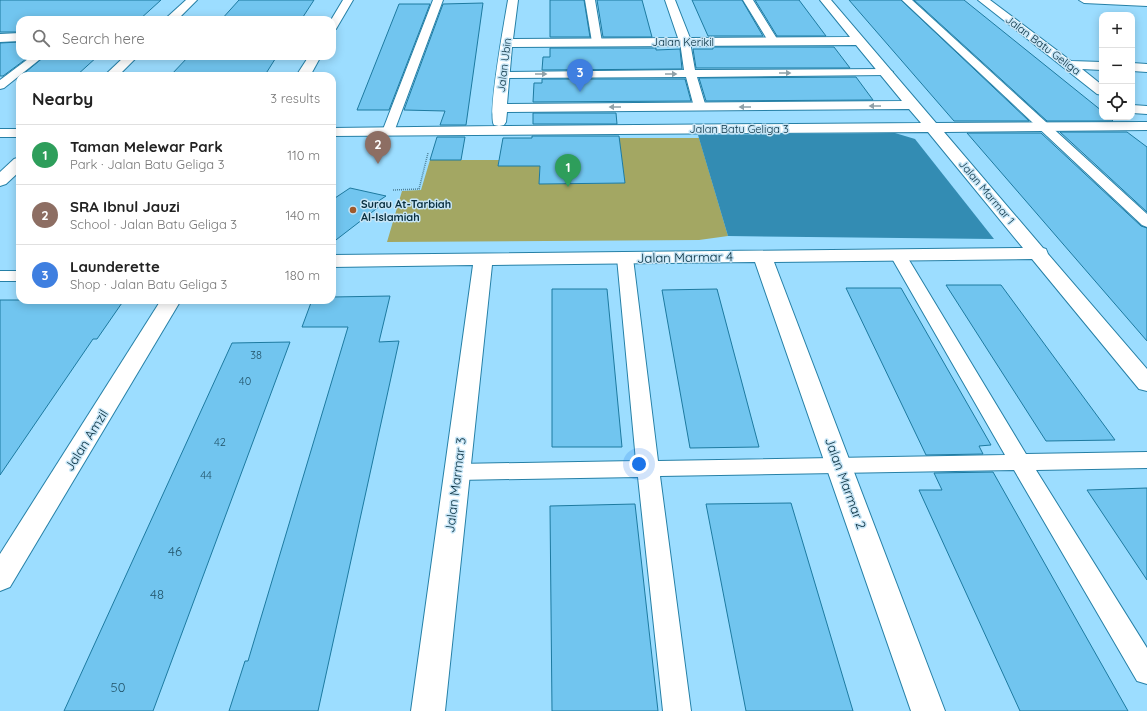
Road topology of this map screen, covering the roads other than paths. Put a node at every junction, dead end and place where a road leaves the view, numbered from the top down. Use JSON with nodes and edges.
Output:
{"nodes":[{"id":1,"x":192,"y":0,"type":"edge"},
{"id":2,"x":348,"y":0,"type":"edge"},
{"id":3,"x":438,"y":0,"type":"edge"},
{"id":4,"x":513,"y":0,"type":"edge"},
{"id":5,"x":590,"y":0,"type":"edge"},
{"id":6,"x":670,"y":0,"type":"edge"},
{"id":7,"x":748,"y":0,"type":"edge"},
{"id":8,"x":825,"y":0,"type":"edge"},
{"id":9,"x":906,"y":0,"type":"edge"},
{"id":10,"x":984,"y":0,"type":"edge"},
{"id":11,"x":1084,"y":0,"type":"edge"},
{"id":12,"x":1147,"y":3,"type":"edge"},
{"id":13,"x":174,"y":16,"type":"edge"},
{"id":14,"x":336,"y":20,"type":"edge"},
{"id":15,"x":16,"y":37,"type":"edge"},
{"id":16,"x":0,"y":38,"type":"edge"},
{"id":17,"x":860,"y":41,"type":"junction"},
{"id":18,"x":597,"y":42,"type":"junction"},
{"id":19,"x":685,"y":42,"type":"junction"},
{"id":20,"x":774,"y":42,"type":"junction"},
{"id":21,"x":507,"y":43,"type":"junction"},
{"id":22,"x":34,"y":60,"type":"edge"},
{"id":23,"x":128,"y":60,"type":"edge"},
{"id":24,"x":313,"y":60,"type":"edge"},
{"id":25,"x":1068,"y":64,"type":"junction"},
{"id":26,"x":1099,"y":66,"type":"edge"},
{"id":27,"x":1135,"y":67,"type":"edge"},
{"id":28,"x":1147,"y":68,"type":"edge"},
{"id":29,"x":18,"y":72,"type":"edge"},
{"id":30,"x":114,"y":72,"type":"edge"},
{"id":31,"x":305,"y":72,"type":"edge"},
{"id":32,"x":887,"y":72,"type":"junction"},
{"id":33,"x":690,"y":73,"type":"junction"},
{"id":34,"x":16,"y":74,"type":"edge"},
{"id":35,"x":502,"y":75,"type":"junction"},
{"id":36,"x":0,"y":86,"type":"edge"},
{"id":37,"x":1099,"y":89,"type":"edge"},
{"id":38,"x":914,"y":105,"type":"junction"},
{"id":39,"x":700,"y":107,"type":"junction"},
{"id":40,"x":499,"y":108,"type":"junction"},
{"id":41,"x":1135,"y":109,"type":"edge"},
{"id":42,"x":1147,"y":110,"type":"edge"},
{"id":43,"x":1135,"y":116,"type":"edge"},
{"id":44,"x":1147,"y":126,"type":"edge"},
{"id":45,"x":1045,"y":127,"type":"junction"},
{"id":46,"x":932,"y":128,"type":"junction"},
{"id":47,"x":498,"y":131,"type":"junction"},
{"id":48,"x":336,"y":132,"type":"edge"},
{"id":49,"x":388,"y":132,"type":"junction"},
{"id":50,"x":0,"y":133,"type":"edge"},
{"id":51,"x":16,"y":133,"type":"edge"},
{"id":52,"x":16,"y":166,"type":"edge"},
{"id":53,"x":0,"y":182,"type":"edge"},
{"id":54,"x":1147,"y":222,"type":"edge"},
{"id":55,"x":1039,"y":253,"type":"junction"},
{"id":56,"x":898,"y":255,"type":"junction"},
{"id":57,"x":762,"y":256,"type":"junction"},
{"id":58,"x":625,"y":258,"type":"junction"},
{"id":59,"x":483,"y":260,"type":"junction"},
{"id":60,"x":336,"y":261,"type":"edge"},
{"id":61,"x":0,"y":276,"type":"edge"},
{"id":62,"x":16,"y":276,"type":"edge"},
{"id":63,"x":169,"y":304,"type":"edge"},
{"id":64,"x":1147,"y":384,"type":"edge"},
{"id":65,"x":1147,"y":460,"type":"edge"},
{"id":66,"x":1020,"y":462,"type":"junction"},
{"id":67,"x":839,"y":465,"type":"junction"},
{"id":68,"x":648,"y":469,"type":"junction"},
{"id":69,"x":457,"y":472,"type":"junction"},
{"id":70,"x":0,"y":579,"type":"edge"},
{"id":71,"x":1147,"y":672,"type":"edge"},
{"id":72,"x":428,"y":711,"type":"edge"},
{"id":73,"x":677,"y":711,"type":"edge"},
{"id":74,"x":928,"y":711,"type":"edge"}],
"edges":[{"from":1,"to":13,"type":"street"},
{"from":2,"to":14,"type":"street"},
{"from":3,"to":49,"type":"lane"},
{"from":4,"to":21,"type":"street","name":"Jalan Ubin"},
{"from":5,"to":18,"type":"lane"},
{"from":6,"to":19,"type":"street"},
{"from":7,"to":20,"type":"lane"},
{"from":8,"to":17,"type":"street","name":"Jalan Marmar 1"},
{"from":9,"to":45,"type":"lane"},
{"from":10,"to":25,"type":"street","name":"Jalan Batu Geliga"},
{"from":11,"to":12,"type":"street"},
{"from":15,"to":16,"type":"street"},
{"from":17,"to":20,"type":"street","name":"Jalan Kerikil"},
{"from":17,"to":32,"type":"street","name":"Jalan Marmar 1"},
{"from":18,"to":19,"type":"street","name":"Jalan Kerikil"},
{"from":18,"to":21,"type":"street","name":"Jalan Kerikil"},
{"from":19,"to":20,"type":"street","name":"Jalan Kerikil"},
{"from":19,"to":33,"type":"lane"},
{"from":21,"to":35,"type":"street","name":"Jalan Ubin"},
{"from":22,"to":29,"type":"lane"},
{"from":23,"to":30,"type":"street"},
{"from":24,"to":31,"type":"street"},
{"from":25,"to":26,"type":"street"},
{"from":25,"to":37,"type":"street","name":"Jalan Batu Geliga"},
{"from":27,"to":28,"type":"street"},
{"from":33,"to":32,"type":"lane","one_way":true},
{"from":32,"to":38,"type":"street","name":"Jalan Marmar 1"},
{"from":35,"to":33,"type":"lane","one_way":true},
{"from":33,"to":39,"type":"lane"},
{"from":34,"to":36,"type":"lane"},
{"from":35,"to":40,"type":"street","name":"Jalan Ubin"},
{"from":38,"to":39,"type":"street","name":"Jalan Batu Geliga 3","one_way":true},
{"from":38,"to":46,"type":"street","name":"Jalan Marmar 1"},
{"from":39,"to":40,"type":"street","name":"Jalan Batu Geliga 3","one_way":true},
{"from":40,"to":47,"type":"street","name":"Jalan Ubin"},
{"from":41,"to":42,"type":"lane"},
{"from":43,"to":44,"type":"street"},
{"from":44,"to":45,"type":"street","name":"Jalan Batu Geliga 3"},
{"from":45,"to":46,"type":"street","name":"Jalan Batu Geliga 3"},
{"from":45,"to":54,"type":"lane"},
{"from":46,"to":47,"type":"street","name":"Jalan Batu Geliga 3"},
{"from":46,"to":55,"type":"street","name":"Jalan Marmar 1"},
{"from":47,"to":49,"type":"street","name":"Jalan Batu Geliga 3"},
{"from":48,"to":49,"type":"street","name":"Jalan Batu Geliga 3"},
{"from":50,"to":51,"type":"street"},
{"from":52,"to":53,"type":"street"},
{"from":55,"to":56,"type":"street","name":"Jalan Marmar 4"},
{"from":55,"to":64,"type":"street","name":"Jalan Marmar 1"},
{"from":56,"to":57,"type":"street","name":"Jalan Marmar 4"},
{"from":56,"to":66,"type":"lane"},
{"from":57,"to":58,"type":"street","name":"Jalan Marmar 4"},
{"from":57,"to":67,"type":"street","name":"Jalan Marmar 2"},
{"from":58,"to":59,"type":"street","name":"Jalan Marmar 4"},
{"from":58,"to":68,"type":"lane"},
{"from":59,"to":60,"type":"street","name":"Jalan Marmar 4"},
{"from":59,"to":69,"type":"street","name":"Jalan Marmar 3"},
{"from":61,"to":62,"type":"lane"},
{"from":63,"to":70,"type":"street","name":"Jalan Amzil"},
{"from":65,"to":66,"type":"lane"},
{"from":66,"to":67,"type":"lane"},
{"from":66,"to":71,"type":"lane"},
{"from":67,"to":68,"type":"lane"},
{"from":67,"to":74,"type":"street","name":"Jalan Marmar 2"},
{"from":68,"to":69,"type":"lane"},
{"from":68,"to":73,"type":"lane"},
{"from":69,"to":72,"type":"street","name":"Jalan Marmar 3"}]}
